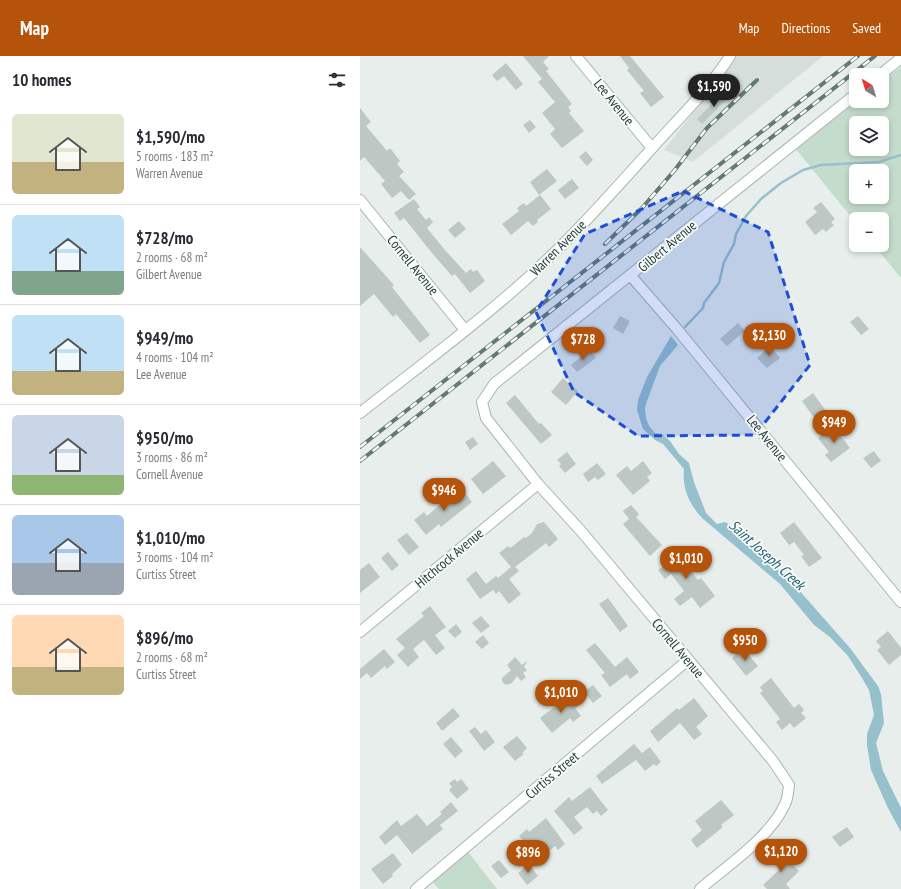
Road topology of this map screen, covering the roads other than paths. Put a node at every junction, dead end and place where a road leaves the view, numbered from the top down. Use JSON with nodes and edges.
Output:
{"nodes":[{"id":1,"x":576,"y":56,"type":"edge"},
{"id":2,"x":730,"y":56,"type":"edge"},
{"id":3,"x":901,"y":58,"type":"edge"},
{"id":4,"x":889,"y":68,"type":"edge"},
{"id":5,"x":849,"y":99,"type":"edge"},
{"id":6,"x":652,"y":148,"type":"junction"},
{"id":7,"x":360,"y":200,"type":"edge"},
{"id":8,"x":632,"y":276,"type":"junction"},
{"id":9,"x":465,"y":330,"type":"junction"},
{"id":10,"x":482,"y":402,"type":"joint"},
{"id":11,"x":360,"y":413,"type":"edge"},
{"id":12,"x":538,"y":484,"type":"junction"},
{"id":13,"x":901,"y":602,"type":"edge"},
{"id":14,"x":360,"y":632,"type":"edge"},
{"id":15,"x":688,"y":660,"type":"junction"},
{"id":16,"x":416,"y":889,"type":"edge"},
{"id":17,"x":700,"y":889,"type":"edge"}],
"edges":[{"from":1,"to":6,"type":"street","name":"Lee Avenue"},
{"from":2,"to":6,"type":"street","name":"Warren Avenue"},
{"from":3,"to":4,"type":"street"},
{"from":5,"to":8,"type":"street","name":"Gilbert Avenue"},
{"from":6,"to":9,"type":"street","name":"Warren Avenue"},
{"from":7,"to":9,"type":"street","name":"Cornell Avenue"},
{"from":8,"to":10,"type":"street","name":"Gilbert Avenue"},
{"from":8,"to":13,"type":"street","name":"Lee Avenue"},
{"from":9,"to":11,"type":"street","name":"Warren Avenue"},
{"from":10,"to":12,"type":"street","name":"Cornell Avenue"},
{"from":12,"to":14,"type":"street","name":"Hitchcock Avenue"},
{"from":12,"to":15,"type":"street","name":"Cornell Avenue"},
{"from":15,"to":16,"type":"street","name":"Curtiss Street"},
{"from":15,"to":17,"type":"street","name":"Cornell Avenue"}]}
